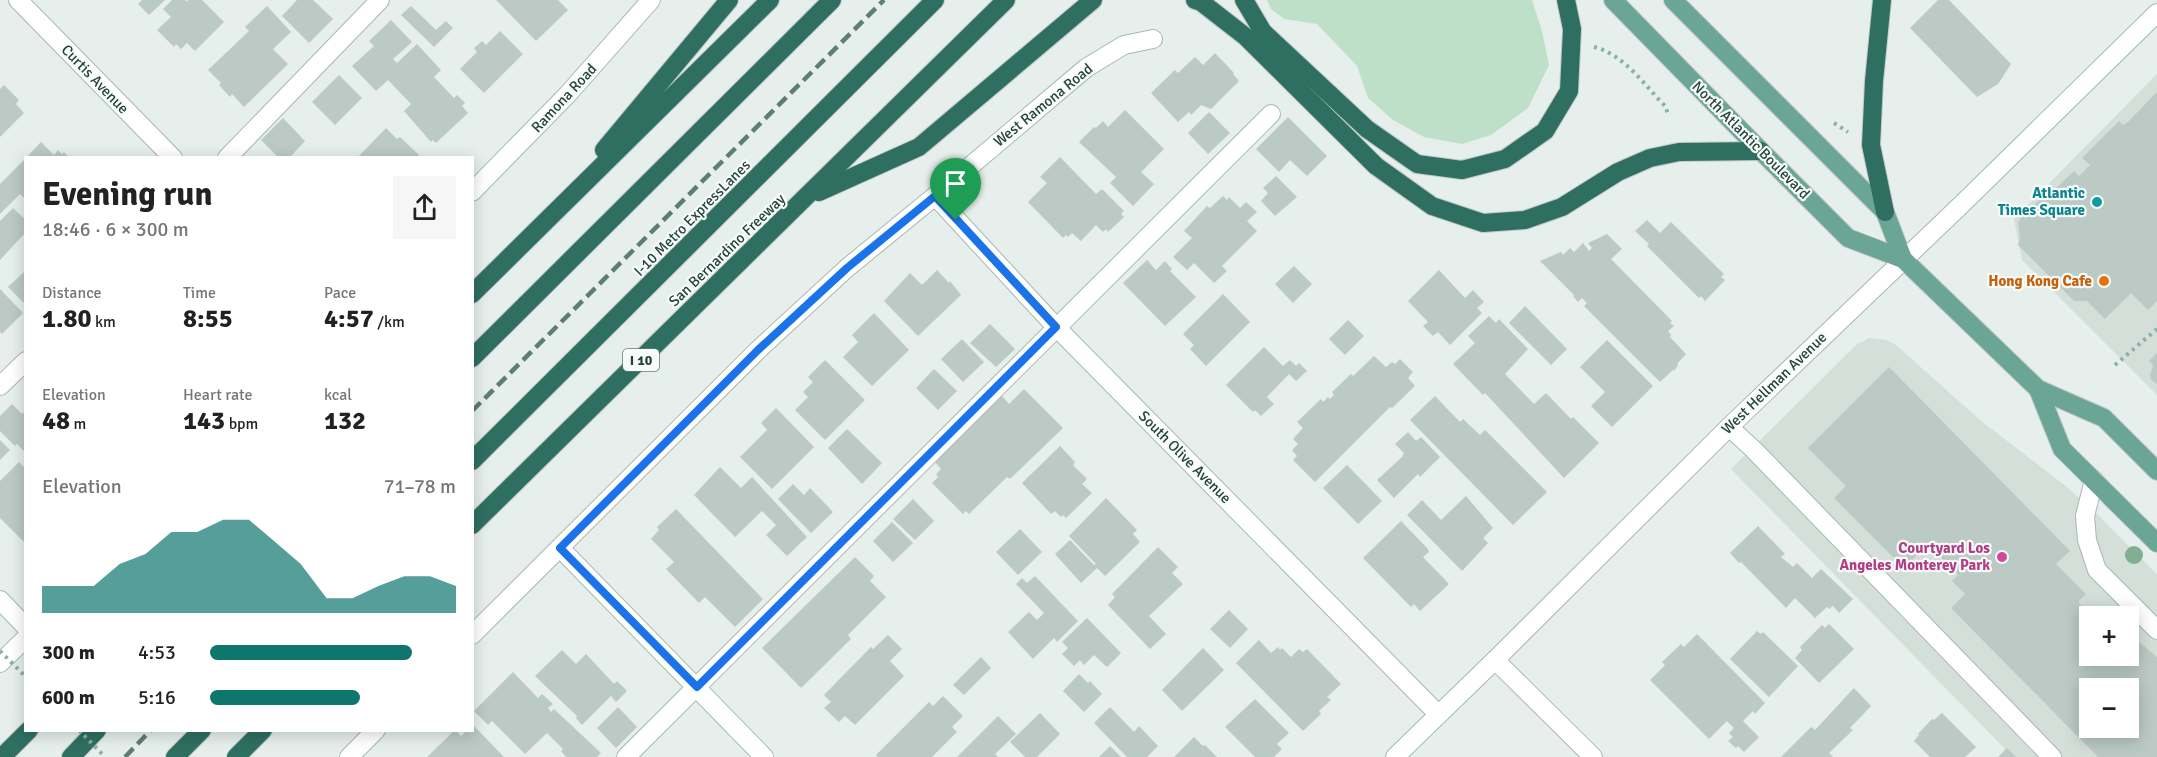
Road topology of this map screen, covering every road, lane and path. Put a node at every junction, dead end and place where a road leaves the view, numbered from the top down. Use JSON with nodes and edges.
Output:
{"nodes":[{"id":1,"x":18,"y":0,"type":"edge"},
{"id":2,"x":380,"y":0,"type":"edge"},
{"id":3,"x":651,"y":0,"type":"edge"},
{"id":4,"x":729,"y":0,"type":"edge"},
{"id":5,"x":770,"y":0,"type":"edge"},
{"id":6,"x":832,"y":0,"type":"edge"},
{"id":7,"x":935,"y":0,"type":"edge"},
{"id":8,"x":1006,"y":0,"type":"edge"},
{"id":9,"x":1195,"y":0,"type":"edge"},
{"id":10,"x":1244,"y":0,"type":"edge"},
{"id":11,"x":1566,"y":0,"type":"edge"},
{"id":12,"x":1613,"y":0,"type":"edge"},
{"id":13,"x":1673,"y":0,"type":"edge"},
{"id":14,"x":1882,"y":0,"type":"edge"},
{"id":15,"x":1095,"y":1,"type":"edge"},
{"id":16,"x":2157,"y":13,"type":"edge"},
{"id":17,"x":1153,"y":39,"type":"dead end"},
{"id":18,"x":1591,"y":46,"type":"dead end"},
{"id":19,"x":1271,"y":114,"type":"dead end"},
{"id":20,"x":1668,"y":116,"type":"dead end"},
{"id":21,"x":1761,"y":151,"type":"junction"},
{"id":22,"x":170,"y":156,"type":"edge"},
{"id":23,"x":229,"y":156,"type":"edge"},
{"id":24,"x":474,"y":190,"type":"edge"},
{"id":25,"x":809,"y":196,"type":"junction"},
{"id":26,"x":935,"y":196,"type":"junction"},
{"id":27,"x":1885,"y":212,"type":"junction"},
{"id":28,"x":538,"y":230,"type":"junction"},
{"id":29,"x":1903,"y":259,"type":"junction"},
{"id":30,"x":474,"y":292,"type":"edge"},
{"id":31,"x":1056,"y":327,"type":"junction"},
{"id":32,"x":2157,"y":329,"type":"edge"},
{"id":33,"x":474,"y":356,"type":"edge"},
{"id":34,"x":24,"y":363,"type":"edge"},
{"id":35,"x":2115,"y":365,"type":"dead end"},
{"id":36,"x":0,"y":386,"type":"edge"},
{"id":37,"x":2038,"y":389,"type":"junction"},
{"id":38,"x":1729,"y":427,"type":"junction"},
{"id":39,"x":474,"y":459,"type":"edge"},
{"id":40,"x":2157,"y":471,"type":"edge"},
{"id":41,"x":2094,"y":480,"type":"junction"},
{"id":42,"x":474,"y":523,"type":"edge"},
{"id":43,"x":2157,"y":543,"type":"edge"},
{"id":44,"x":560,"y":548,"type":"junction"},
{"id":45,"x":0,"y":600,"type":"edge"},
{"id":46,"x":24,"y":625,"type":"edge"},
{"id":47,"x":2157,"y":630,"type":"edge"},
{"id":48,"x":474,"y":632,"type":"edge"},
{"id":49,"x":24,"y":640,"type":"edge"},
{"id":50,"x":0,"y":651,"type":"edge"},
{"id":51,"x":1495,"y":660,"type":"junction"},
{"id":52,"x":0,"y":663,"type":"edge"},
{"id":53,"x":24,"y":674,"type":"edge"},
{"id":54,"x":697,"y":687,"type":"junction"},
{"id":55,"x":1438,"y":714,"type":"junction"},
{"id":56,"x":27,"y":732,"type":"edge"},
{"id":57,"x":81,"y":732,"type":"edge"},
{"id":58,"x":96,"y":732,"type":"edge"},
{"id":59,"x":200,"y":732,"type":"edge"},
{"id":60,"x":261,"y":732,"type":"edge"},
{"id":61,"x":374,"y":732,"type":"edge"},
{"id":62,"x":2,"y":757,"type":"edge"},
{"id":63,"x":71,"y":757,"type":"edge"},
{"id":64,"x":105,"y":757,"type":"edge"},
{"id":65,"x":175,"y":757,"type":"edge"},
{"id":66,"x":236,"y":757,"type":"edge"},
{"id":67,"x":349,"y":757,"type":"edge"},
{"id":68,"x":626,"y":757,"type":"edge"},
{"id":69,"x":764,"y":757,"type":"edge"},
{"id":70,"x":1395,"y":757,"type":"edge"},
{"id":71,"x":1593,"y":757,"type":"edge"},
{"id":72,"x":2052,"y":757,"type":"edge"}],
"edges":[{"from":1,"to":22,"type":"street","name":"Curtis Avenue"},
{"from":2,"to":23,"type":"street"},
{"from":3,"to":24,"type":"street","name":"Ramona Road"},
{"from":4,"to":28,"type":"highway"},
{"from":5,"to":28,"type":"highway"},
{"from":6,"to":33,"type":"highway"},
{"from":7,"to":39,"type":"highway","name":"I-10 Metro ExpressLanes"},
{"from":8,"to":25,"type":"highway","name":"San Bernardino Freeway","number":"I 10"},
{"from":9,"to":21,"type":"highway"},
{"from":10,"to":11,"type":"highway"},
{"from":12,"to":21,"type":"main road","name":"North Atlantic Boulevard"},
{"from":13,"to":27,"type":"main road","name":"North Atlantic Boulevard"},
{"from":14,"to":27,"type":"highway"},
{"from":15,"to":25,"type":"highway"},
{"from":16,"to":29,"type":"street","name":"West Hellman Avenue"},
{"from":17,"to":26,"type":"street","name":"West Ramona Road"},
{"from":18,"to":20,"type":"path"},
{"from":19,"to":31,"type":"street"},
{"from":21,"to":29,"type":"main road","name":"North Atlantic Boulevard"},
{"from":25,"to":42,"type":"highway","name":"San Bernardino Freeway","number":"I 10"},
{"from":26,"to":31,"type":"street","name":"South Olive Avenue"},
{"from":26,"to":44,"type":"street","name":"West Ramona Road"},
{"from":27,"to":29,"type":"main road","name":"North Atlantic Boulevard"},
{"from":28,"to":30,"type":"highway"},
{"from":29,"to":37,"type":"main road","name":"North Atlantic Boulevard"},
{"from":29,"to":38,"type":"street","name":"West Hellman Avenue"},
{"from":31,"to":54,"type":"street"},
{"from":31,"to":55,"type":"street","name":"South Olive Avenue"},
{"from":32,"to":35,"type":"path"},
{"from":34,"to":36,"type":"street"},
{"from":37,"to":40,"type":"main road","name":"North Atlantic Boulevard"},
{"from":37,"to":41,"type":"main road","name":"North Atlantic Boulevard"},
{"from":38,"to":51,"type":"street","name":"West Hellman Avenue"},
{"from":38,"to":72,"type":"street"},
{"from":41,"to":43,"type":"main road","name":"North Atlantic Boulevard"},
{"from":41,"to":47,"type":"street"},
{"from":44,"to":48,"type":"street","name":"West Ramona Road"},
{"from":44,"to":54,"type":"street"},
{"from":45,"to":46,"type":"street"},
{"from":49,"to":52,"type":"street"},
{"from":50,"to":53,"type":"path","bridge":true},
{"from":51,"to":55,"type":"street","name":"West Hellman Avenue"},
{"from":51,"to":71,"type":"street"},
{"from":54,"to":68,"type":"street"},
{"from":54,"to":69,"type":"street"},
{"from":55,"to":70,"type":"street","name":"West Hellman Avenue"},
{"from":56,"to":62,"type":"highway"},
{"from":57,"to":64,"type":"path","bridge":true},
{"from":58,"to":63,"type":"highway"},
{"from":59,"to":65,"type":"highway"},
{"from":60,"to":66,"type":"highway"},
{"from":61,"to":67,"type":"street"}]}
